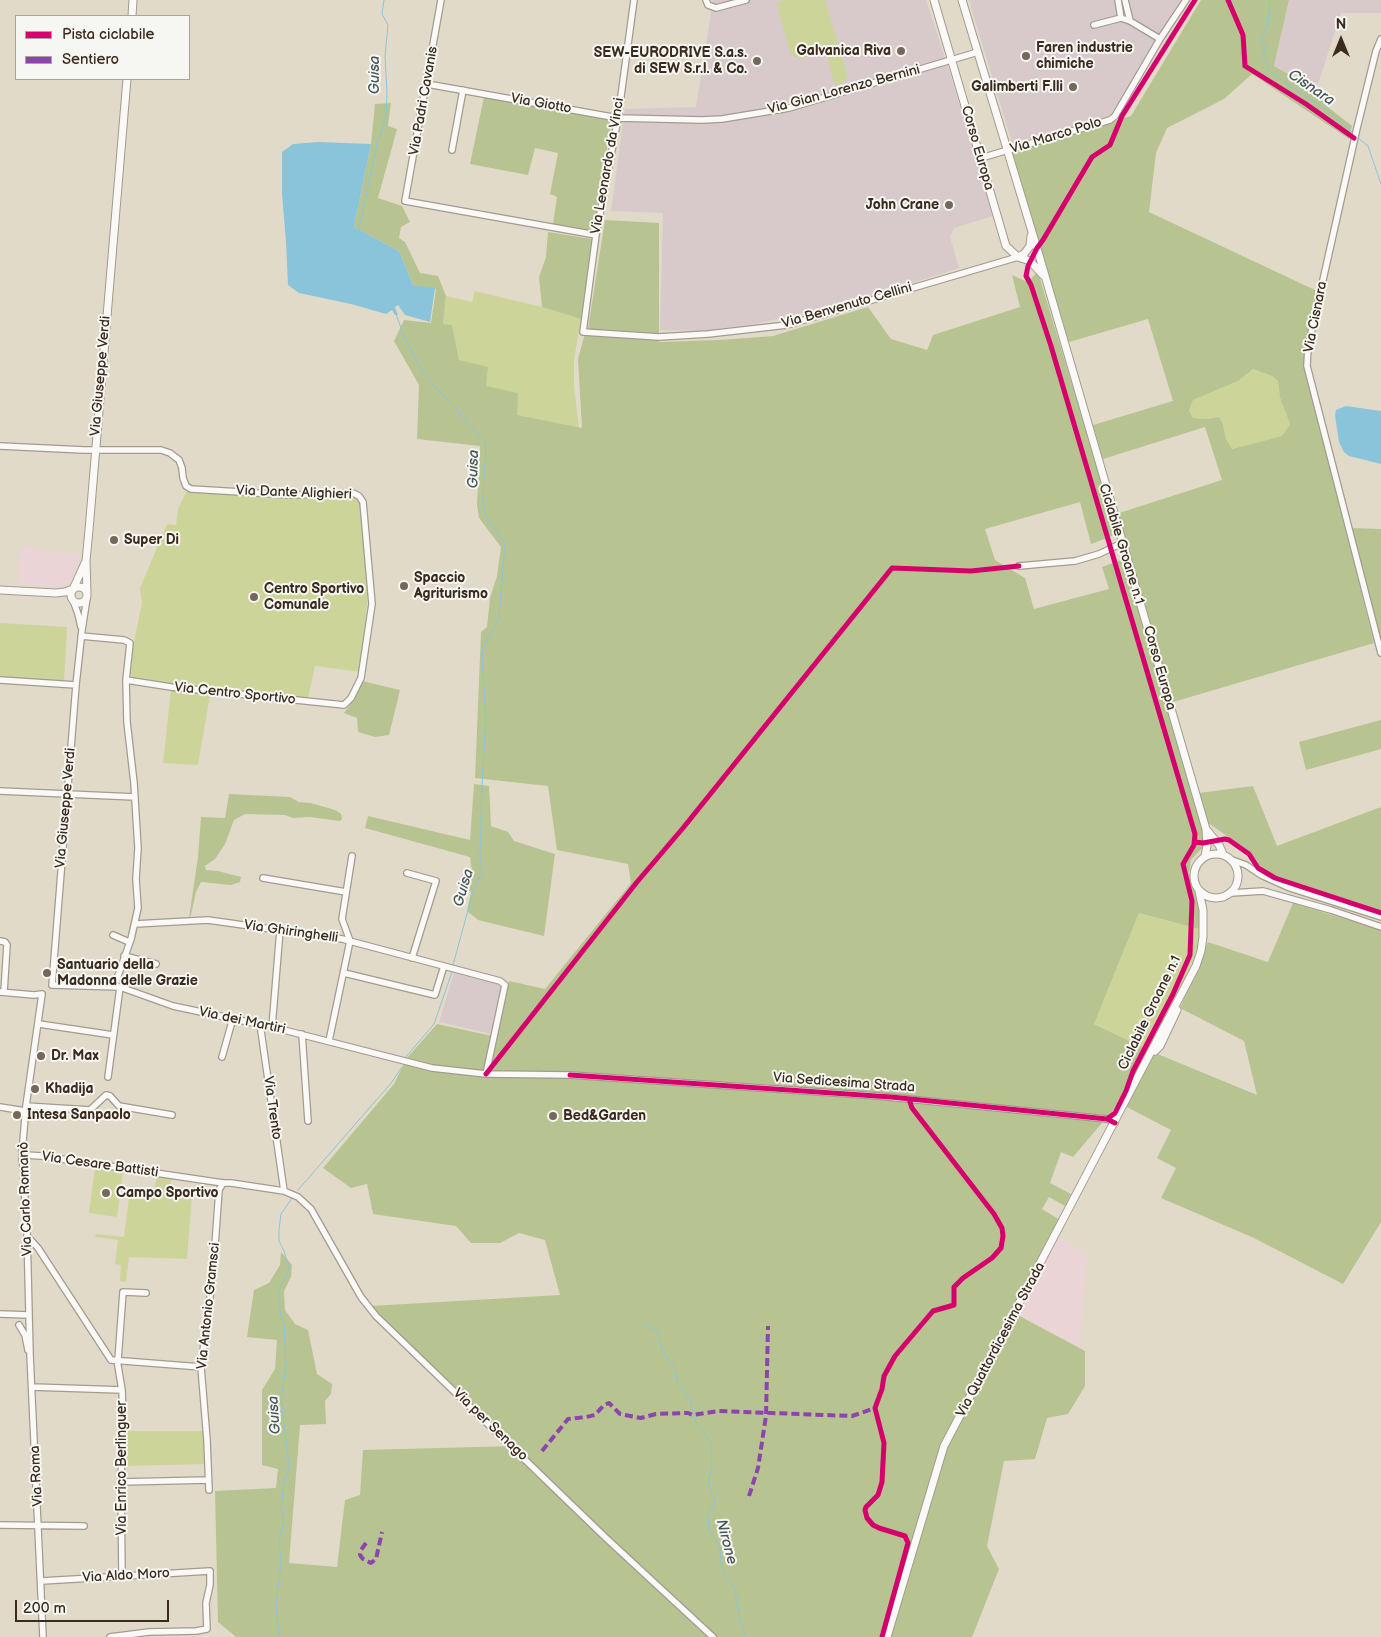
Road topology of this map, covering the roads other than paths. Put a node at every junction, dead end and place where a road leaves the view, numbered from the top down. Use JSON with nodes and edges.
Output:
{"nodes":[{"id":1,"x":133,"y":0,"type":"edge"},
{"id":2,"x":441,"y":0,"type":"edge"},
{"id":3,"x":634,"y":0,"type":"edge"},
{"id":4,"x":706,"y":0,"type":"edge"},
{"id":5,"x":746,"y":0,"type":"edge"},
{"id":6,"x":934,"y":0,"type":"edge"},
{"id":7,"x":962,"y":0,"type":"edge"},
{"id":8,"x":1118,"y":0,"type":"edge"},
{"id":9,"x":1125,"y":0,"type":"edge"},
{"id":10,"x":1186,"y":0,"type":"edge"},
{"id":11,"x":132,"y":15,"type":"edge"},
{"id":12,"x":1121,"y":18,"type":"junction"},
{"id":13,"x":1130,"y":21,"type":"junction"},
{"id":14,"x":1094,"y":25,"type":"dead end"},
{"id":15,"x":1160,"y":39,"type":"junction"},
{"id":16,"x":1381,"y":40,"type":"edge"},
{"id":17,"x":978,"y":52,"type":"junction"},
{"id":18,"x":952,"y":60,"type":"junction"},
{"id":19,"x":127,"y":80,"type":"edge"},
{"id":20,"x":427,"y":84,"type":"junction"},
{"id":21,"x":463,"y":90,"type":"junction"},
{"id":22,"x":618,"y":118,"type":"junction"},
{"id":23,"x":452,"y":150,"type":"dead end"},
{"id":24,"x":1007,"y":152,"type":"junction"},
{"id":25,"x":981,"y":158,"type":"junction"},
{"id":26,"x":1031,"y":230,"type":"junction"},
{"id":27,"x":596,"y":235,"type":"junction"},
{"id":28,"x":1018,"y":257,"type":"junction"},
{"id":29,"x":1045,"y":277,"type":"junction"},
{"id":30,"x":583,"y":332,"type":"joint"},
{"id":31,"x":0,"y":446,"type":"edge"},
{"id":32,"x":95,"y":450,"type":"junction"},
{"id":33,"x":1122,"y":543,"type":"junction"},
{"id":34,"x":86,"y":560,"type":"junction"},
{"id":35,"x":1019,"y":566,"type":"dead end"},
{"id":36,"x":74,"y":588,"type":"junction"},
{"id":37,"x":0,"y":590,"type":"edge"},
{"id":38,"x":56,"y":593,"type":"junction"},
{"id":39,"x":87,"y":595,"type":"junction"},
{"id":40,"x":73,"y":602,"type":"junction"},
{"id":41,"x":81,"y":633,"type":"junction"},
{"id":42,"x":1381,"y":653,"type":"edge"},
{"id":43,"x":0,"y":680,"type":"edge"},
{"id":44,"x":126,"y":680,"type":"junction"},
{"id":45,"x":76,"y":685,"type":"junction"},
{"id":46,"x":344,"y":705,"type":"joint"},
{"id":47,"x":0,"y":791,"type":"edge"},
{"id":48,"x":67,"y":794,"type":"junction"},
{"id":49,"x":135,"y":796,"type":"junction"},
{"id":50,"x":1206,"y":829,"type":"junction"},
{"id":51,"x":1223,"y":854,"type":"junction"},
{"id":52,"x":352,"y":856,"type":"dead end"},
{"id":53,"x":1205,"y":856,"type":"junction"},
{"id":54,"x":1232,"y":860,"type":"junction"},
{"id":55,"x":407,"y":873,"type":"dead end"},
{"id":56,"x":263,"y":878,"type":"dead end"},
{"id":57,"x":1199,"y":891,"type":"junction"},
{"id":58,"x":346,"y":892,"type":"junction"},
{"id":59,"x":1230,"y":893,"type":"junction"},
{"id":60,"x":1215,"y":898,"type":"junction"},
{"id":61,"x":1203,"y":910,"type":"junction"},
{"id":62,"x":1381,"y":917,"type":"edge"},
{"id":63,"x":136,"y":924,"type":"junction"},
{"id":64,"x":1381,"y":927,"type":"edge"},
{"id":65,"x":280,"y":930,"type":"junction"},
{"id":66,"x":113,"y":935,"type":"dead end"},
{"id":67,"x":0,"y":941,"type":"edge"},
{"id":68,"x":350,"y":941,"type":"junction"},
{"id":69,"x":129,"y":942,"type":"junction"},
{"id":70,"x":124,"y":956,"type":"junction"},
{"id":71,"x":412,"y":958,"type":"junction"},
{"id":72,"x":156,"y":964,"type":"dead end"},
{"id":73,"x":444,"y":966,"type":"junction"},
{"id":74,"x":344,"y":973,"type":"junction"},
{"id":75,"x":52,"y":985,"type":"junction"},
{"id":76,"x":117,"y":987,"type":"junction"},
{"id":77,"x":2,"y":992,"type":"edge"},
{"id":78,"x":42,"y":994,"type":"junction"},
{"id":79,"x":1180,"y":998,"type":"junction"},
{"id":80,"x":233,"y":1018,"type":"junction"},
{"id":81,"x":39,"y":1024,"type":"junction"},
{"id":82,"x":260,"y":1024,"type":"junction"},
{"id":83,"x":272,"y":1027,"type":"junction"},
{"id":84,"x":1163,"y":1028,"type":"junction"},
{"id":85,"x":302,"y":1034,"type":"junction"},
{"id":86,"x":113,"y":1035,"type":"junction"},
{"id":87,"x":329,"y":1041,"type":"junction"},
{"id":88,"x":1160,"y":1046,"type":"junction"},
{"id":89,"x":1149,"y":1057,"type":"junction"},
{"id":90,"x":222,"y":1058,"type":"dead end"},
{"id":91,"x":432,"y":1068,"type":"joint"},
{"id":92,"x":486,"y":1074,"type":"junction"},
{"id":93,"x":108,"y":1077,"type":"dead end"},
{"id":94,"x":2,"y":1108,"type":"edge"},
{"id":95,"x":25,"y":1108,"type":"junction"},
{"id":96,"x":172,"y":1115,"type":"dead end"},
{"id":97,"x":308,"y":1120,"type":"dead end"},
{"id":98,"x":1114,"y":1123,"type":"junction"},
{"id":99,"x":23,"y":1155,"type":"junction"},
{"id":100,"x":222,"y":1183,"type":"junction"},
{"id":101,"x":284,"y":1191,"type":"junction"},
{"id":102,"x":292,"y":1194,"type":"joint"},
{"id":103,"x":27,"y":1236,"type":"junction"},
{"id":104,"x":146,"y":1293,"type":"dead end"},
{"id":105,"x":0,"y":1314,"type":"edge"},
{"id":106,"x":9,"y":1315,"type":"junction"},
{"id":107,"x":29,"y":1315,"type":"junction"},
{"id":108,"x":19,"y":1325,"type":"junction"},
{"id":109,"x":30,"y":1331,"type":"junction"},
{"id":110,"x":30,"y":1354,"type":"junction"},
{"id":111,"x":117,"y":1360,"type":"junction"},
{"id":112,"x":201,"y":1367,"type":"junction"},
{"id":113,"x":32,"y":1387,"type":"junction"},
{"id":114,"x":122,"y":1390,"type":"junction"},
{"id":115,"x":208,"y":1480,"type":"junction"},
{"id":116,"x":121,"y":1482,"type":"junction"},
{"id":117,"x":209,"y":1490,"type":"dead end"},
{"id":118,"x":39,"y":1514,"type":"junction"},
{"id":119,"x":0,"y":1525,"type":"edge"},
{"id":120,"x":26,"y":1525,"type":"junction"},
{"id":121,"x":39,"y":1525,"type":"junction"},
{"id":122,"x":84,"y":1526,"type":"dead end"},
{"id":123,"x":122,"y":1577,"type":"junction"},
{"id":124,"x":42,"y":1581,"type":"junction"},
{"id":125,"x":43,"y":1637,"type":"edge"},
{"id":126,"x":110,"y":1637,"type":"edge"},
{"id":127,"x":713,"y":1637,"type":"edge"},
{"id":128,"x":887,"y":1637,"type":"edge"}],
"edges":[{"from":1,"to":11,"type":"street"},
{"from":2,"to":20,"type":"street","name":"Via Padri Cavanis"},
{"from":3,"to":22,"type":"street","name":"Via Leonardo da Vinci"},
{"from":4,"to":5,"type":"street"},
{"from":6,"to":18,"type":"street","name":"Corso Europa"},
{"from":7,"to":17,"type":"street","name":"Corso Europa"},
{"from":8,"to":12,"type":"street"},
{"from":9,"to":13,"type":"street"},
{"from":10,"to":15,"type":"street","name":"Via Marco Polo"},
{"from":12,"to":13,"type":"street"},
{"from":12,"to":14,"type":"street"},
{"from":13,"to":15,"type":"street"},
{"from":15,"to":24,"type":"street","name":"Via Marco Polo"},
{"from":16,"to":42,"type":"street","name":"Via Cisnara"},
{"from":17,"to":18,"type":"street","name":"Via Gian Lorenzo Bernini"},
{"from":17,"to":24,"type":"street","name":"Corso Europa"},
{"from":18,"to":22,"type":"street","name":"Via Gian Lorenzo Bernini"},
{"from":18,"to":25,"type":"street","name":"Corso Europa"},
{"from":19,"to":32,"type":"street","name":"Via Giuseppe Verdi"},
{"from":20,"to":21,"type":"street","name":"Via Giotto"},
{"from":20,"to":27,"type":"street","name":"Via Padri Cavanis"},
{"from":21,"to":22,"type":"street","name":"Via Giotto"},
{"from":21,"to":23,"type":"street"},
{"from":22,"to":27,"type":"street","name":"Via Leonardo da Vinci"},
{"from":24,"to":25,"type":"street","name":"Via Marco Polo"},
{"from":24,"to":26,"type":"street","name":"Corso Europa"},
{"from":25,"to":28,"type":"street","name":"Corso Europa"},
{"from":26,"to":28,"type":"street"},
{"from":26,"to":29,"type":"street","name":"Corso Europa"},
{"from":27,"to":30,"type":"street","name":"Via Leonardo da Vinci"},
{"from":28,"to":29,"type":"street","name":"Corso Europa"},
{"from":28,"to":30,"type":"street","name":"Via Benvenuto Cellini"},
{"from":29,"to":33,"type":"street","name":"Corso Europa"},
{"from":31,"to":32,"type":"street"},
{"from":32,"to":34,"type":"street","name":"Via Giuseppe Verdi"},
{"from":32,"to":46,"type":"street","name":"Via Dante Alighieri"},
{"from":33,"to":35,"type":"street"},
{"from":33,"to":50,"type":"street","name":"Corso Europa"},
{"from":34,"to":36,"type":"street","name":"Via Giuseppe Verdi"},
{"from":34,"to":39,"type":"street","name":"Via Giuseppe Verdi"},
{"from":36,"to":38,"type":"street"},
{"from":36,"to":39,"type":"street"},
{"from":36,"to":40,"type":"street"},
{"from":37,"to":38,"type":"street"},
{"from":38,"to":40,"type":"street"},
{"from":39,"to":40,"type":"street"},
{"from":39,"to":41,"type":"street","name":"Via Giuseppe Verdi"},
{"from":40,"to":41,"type":"street","name":"Via Giuseppe Verdi"},
{"from":41,"to":44,"type":"street"},
{"from":41,"to":45,"type":"street","name":"Via Giuseppe Verdi"},
{"from":43,"to":45,"type":"street"},
{"from":44,"to":46,"type":"street","name":"Via Centro Sportivo"},
{"from":44,"to":49,"type":"street"},
{"from":45,"to":48,"type":"street","name":"Via Giuseppe Verdi"},
{"from":47,"to":48,"type":"street"},
{"from":48,"to":49,"type":"street"},
{"from":48,"to":75,"type":"street","name":"Via Giuseppe Verdi"},
{"from":49,"to":63,"type":"street"},
{"from":50,"to":51,"type":"street","name":"Corso Europa"},
{"from":50,"to":53,"type":"street","name":"Corso Europa"},
{"from":51,"to":53,"type":"street"},
{"from":51,"to":54,"type":"street"},
{"from":52,"to":58,"type":"street"},
{"from":53,"to":57,"type":"street"},
{"from":54,"to":59,"type":"street"},
{"from":54,"to":62,"type":"street"},
{"from":55,"to":71,"type":"street"},
{"from":56,"to":58,"type":"street"},
{"from":57,"to":60,"type":"street"},
{"from":57,"to":61,"type":"street","name":"Via Quattordicesima Strada"},
{"from":58,"to":68,"type":"street"},
{"from":59,"to":60,"type":"street"},
{"from":59,"to":64,"type":"street"},
{"from":60,"to":61,"type":"street"},
{"from":61,"to":79,"type":"street","name":"Via Quattordicesima Strada"},
{"from":63,"to":65,"type":"street","name":"Via Ghiringhelli"},
{"from":63,"to":69,"type":"street"},
{"from":65,"to":68,"type":"street","name":"Via Ghiringhelli"},
{"from":65,"to":83,"type":"street"},
{"from":66,"to":69,"type":"street"},
{"from":67,"to":77,"type":"street"},
{"from":68,"to":71,"type":"street","name":"Via Ghiringhelli"},
{"from":68,"to":74,"type":"street"},
{"from":69,"to":70,"type":"street"},
{"from":70,"to":72,"type":"street"},
{"from":70,"to":76,"type":"street"},
{"from":71,"to":73,"type":"street","name":"Via Ghiringhelli"},
{"from":73,"to":74,"type":"street"},
{"from":73,"to":92,"type":"street","name":"Via Ghiringhelli"},
{"from":74,"to":87,"type":"street"},
{"from":75,"to":76,"type":"street","name":"Via dei Martiri"},
{"from":75,"to":78,"type":"street"},
{"from":76,"to":80,"type":"street","name":"Via dei Martiri"},
{"from":76,"to":86,"type":"street"},
{"from":77,"to":78,"type":"street"},
{"from":78,"to":81,"type":"street","name":"Via Carlo Romanò"},
{"from":79,"to":84,"type":"street","name":"Via Quattordicesima Strada"},
{"from":79,"to":88,"type":"street","name":"Via Quattordicesima Strada"},
{"from":80,"to":82,"type":"street","name":"Via dei Martiri"},
{"from":80,"to":90,"type":"street"},
{"from":81,"to":86,"type":"street"},
{"from":81,"to":95,"type":"street","name":"Via Carlo Romanò"},
{"from":82,"to":83,"type":"street","name":"Via dei Martiri"},
{"from":82,"to":101,"type":"street","name":"Via Trento"},
{"from":83,"to":85,"type":"street","name":"Via dei Martiri"},
{"from":84,"to":88,"type":"street"},
{"from":84,"to":89,"type":"street","name":"Via Quattordicesima Strada"},
{"from":85,"to":87,"type":"street","name":"Via dei Martiri"},
{"from":85,"to":97,"type":"street"},
{"from":86,"to":93,"type":"street"},
{"from":87,"to":91,"type":"street","name":"Via dei Martiri"},
{"from":88,"to":89,"type":"street","name":"Via Quattordicesima Strada"},
{"from":89,"to":98,"type":"street","name":"Via Quattordicesima Strada"},
{"from":91,"to":92,"type":"street","name":"Via Sedicesima Strada"},
{"from":92,"to":98,"type":"street","name":"Via Sedicesima Strada"},
{"from":94,"to":95,"type":"street"},
{"from":95,"to":96,"type":"street"},
{"from":95,"to":99,"type":"street","name":"Via Carlo Romanò"},
{"from":98,"to":128,"type":"street","name":"Via Quattordicesima Strada"},
{"from":99,"to":100,"type":"street","name":"Via Cesare Battisti"},
{"from":99,"to":103,"type":"street","name":"Via Carlo Romanò"},
{"from":100,"to":101,"type":"street","name":"Via Cesare Battisti"},
{"from":100,"to":112,"type":"street","name":"Via Antonio Gramsci"},
{"from":101,"to":102,"type":"street","name":"Via Cesare Battisti"},
{"from":102,"to":127,"type":"street","name":"Via per Senago"},
{"from":103,"to":107,"type":"street","name":"Via Carlo Romanò"},
{"from":103,"to":111,"type":"street"},
{"from":104,"to":111,"type":"street","name":"Via Enrico Berlinguer"},
{"from":105,"to":106,"type":"street"},
{"from":106,"to":107,"type":"street"},
{"from":106,"to":108,"type":"street"},
{"from":107,"to":109,"type":"street","name":"Via Roma"},
{"from":108,"to":109,"type":"street"},
{"from":108,"to":110,"type":"street"},
{"from":109,"to":110,"type":"street","name":"Via Roma"},
{"from":110,"to":113,"type":"street","name":"Via Roma"},
{"from":111,"to":112,"type":"street"},
{"from":111,"to":114,"type":"street","name":"Via Enrico Berlinguer"},
{"from":112,"to":115,"type":"street","name":"Via Antonio Gramsci"},
{"from":113,"to":114,"type":"street"},
{"from":113,"to":118,"type":"street","name":"Via Roma"},
{"from":114,"to":116,"type":"street","name":"Via Enrico Berlinguer"},
{"from":115,"to":116,"type":"street"},
{"from":115,"to":117,"type":"street","name":"Via Antonio Gramsci"},
{"from":116,"to":123,"type":"street","name":"Via Enrico Berlinguer"},
{"from":118,"to":120,"type":"street"},
{"from":118,"to":121,"type":"street","name":"Via Roma"},
{"from":119,"to":120,"type":"street"},
{"from":120,"to":121,"type":"street"},
{"from":121,"to":122,"type":"street"},
{"from":121,"to":124,"type":"street","name":"Via Roma"},
{"from":123,"to":124,"type":"street","name":"Via Aldo Moro"},
{"from":123,"to":126,"type":"street","name":"Via Aldo Moro"},
{"from":124,"to":125,"type":"street","name":"Via Roma"}]}
